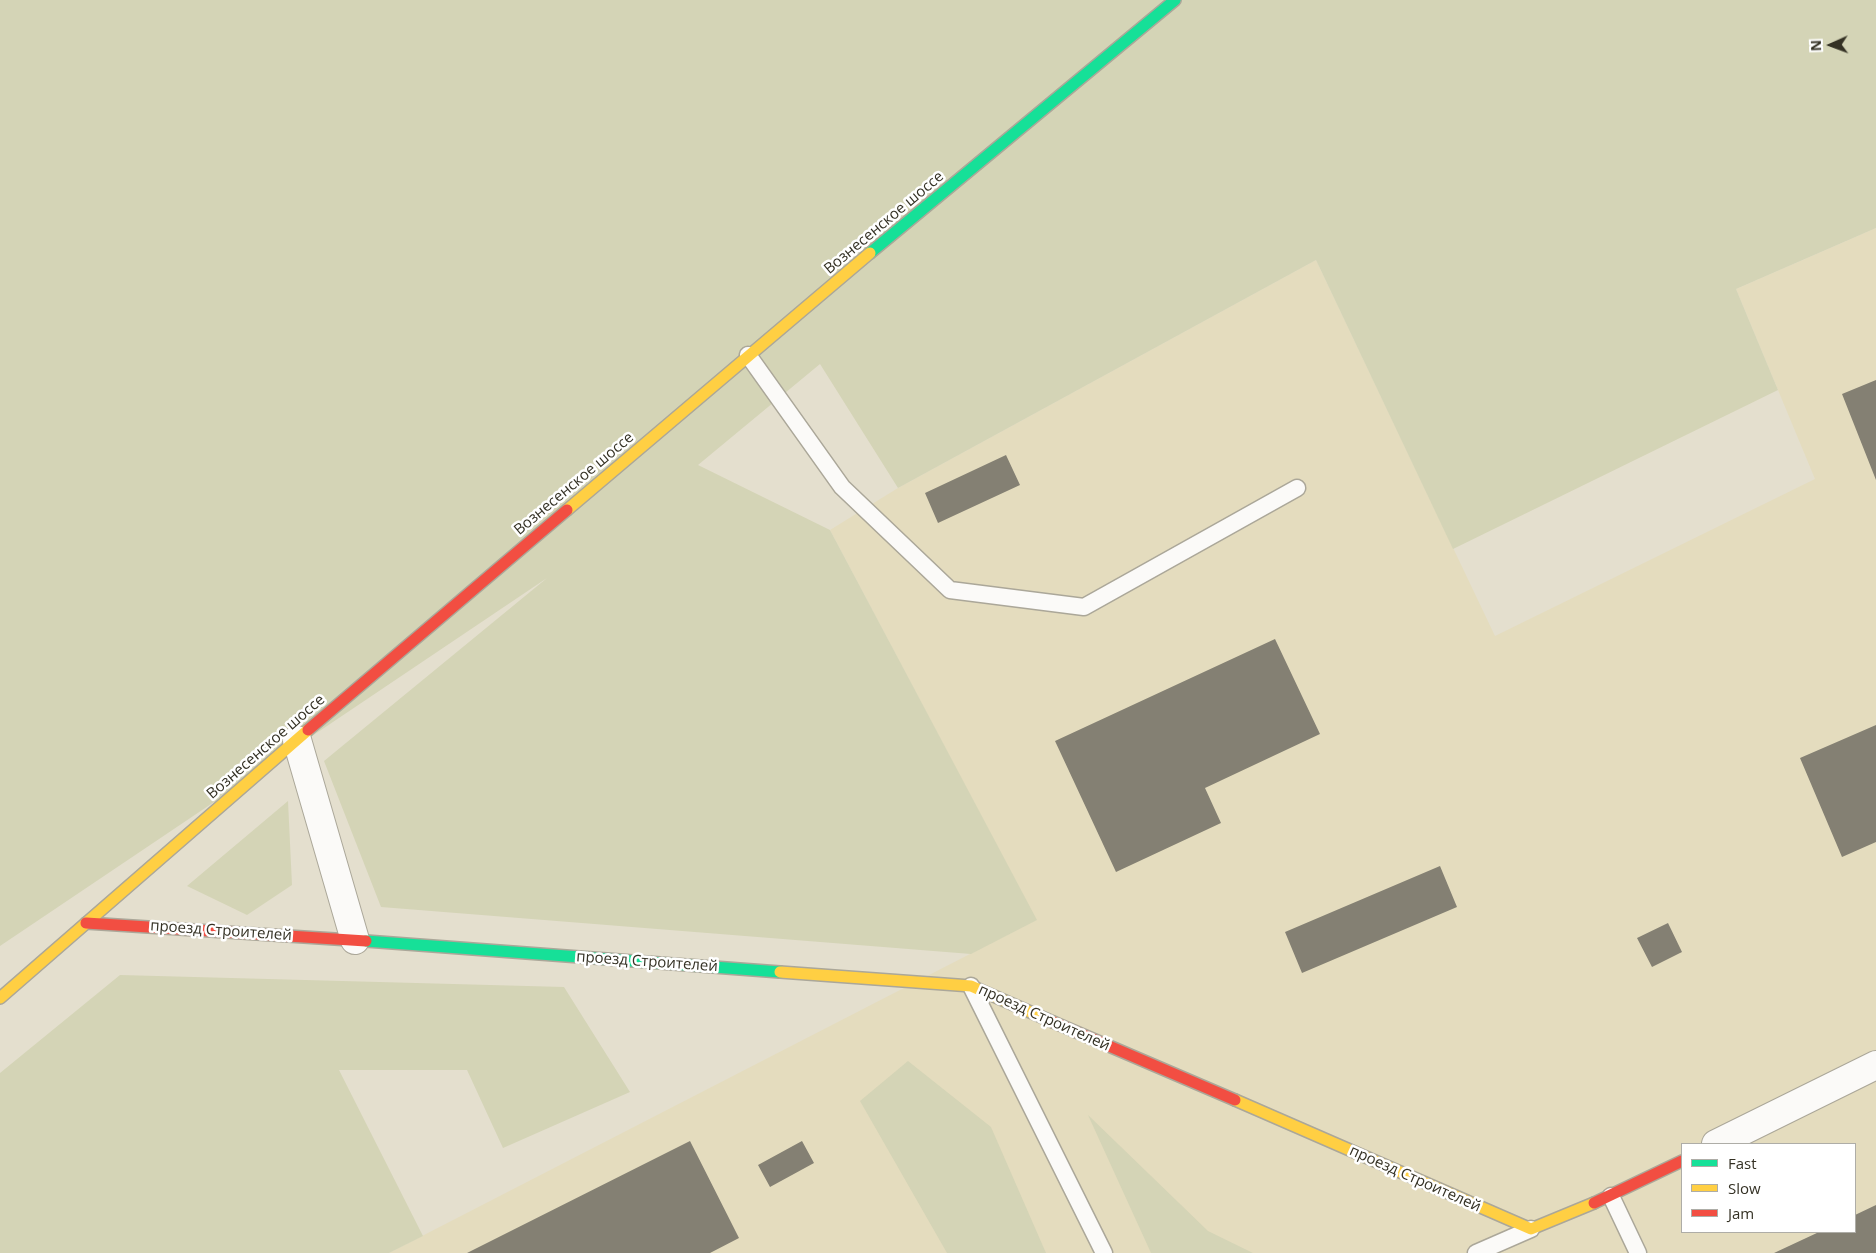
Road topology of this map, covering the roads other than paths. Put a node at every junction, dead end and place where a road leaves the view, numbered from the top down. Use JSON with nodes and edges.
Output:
{"nodes":[{"id":1,"x":1175,"y":0,"type":"edge"},
{"id":2,"x":748,"y":356,"type":"junction"},
{"id":3,"x":1297,"y":488,"type":"dead end"},
{"id":4,"x":297,"y":740,"type":"junction"},
{"id":5,"x":86,"y":923,"type":"junction"},
{"id":6,"x":355,"y":940,"type":"junction"},
{"id":7,"x":971,"y":986,"type":"junction"},
{"id":8,"x":0,"y":998,"type":"edge"},
{"id":9,"x":1876,"y":1065,"type":"edge"},
{"id":10,"x":1718,"y":1143,"type":"edge"},
{"id":11,"x":1681,"y":1161,"type":"edge"},
{"id":12,"x":1611,"y":1196,"type":"junction"},
{"id":13,"x":1531,"y":1230,"type":"junction"},
{"id":14,"x":1104,"y":1253,"type":"edge"},
{"id":15,"x":1476,"y":1253,"type":"edge"},
{"id":16,"x":1638,"y":1253,"type":"edge"}],
"edges":[{"from":1,"to":2,"type":"street","name":"Вознесенское шоссе"},
{"from":2,"to":3,"type":"lane"},
{"from":2,"to":4,"type":"street","name":"Вознесенское шоссе"},
{"from":4,"to":5,"type":"street","name":"Вознесенское шоссе"},
{"from":4,"to":6,"type":"street"},
{"from":5,"to":6,"type":"street","name":"проезд Строителей"},
{"from":5,"to":8,"type":"street","name":"Вознесенское шоссе"},
{"from":6,"to":7,"type":"street","name":"проезд Строителей"},
{"from":7,"to":13,"type":"street","name":"проезд Строителей"},
{"from":7,"to":14,"type":"lane"},
{"from":9,"to":10,"type":"street"},
{"from":11,"to":12,"type":"street"},
{"from":12,"to":13,"type":"street"},
{"from":12,"to":16,"type":"lane"},
{"from":13,"to":15,"type":"lane"}]}
